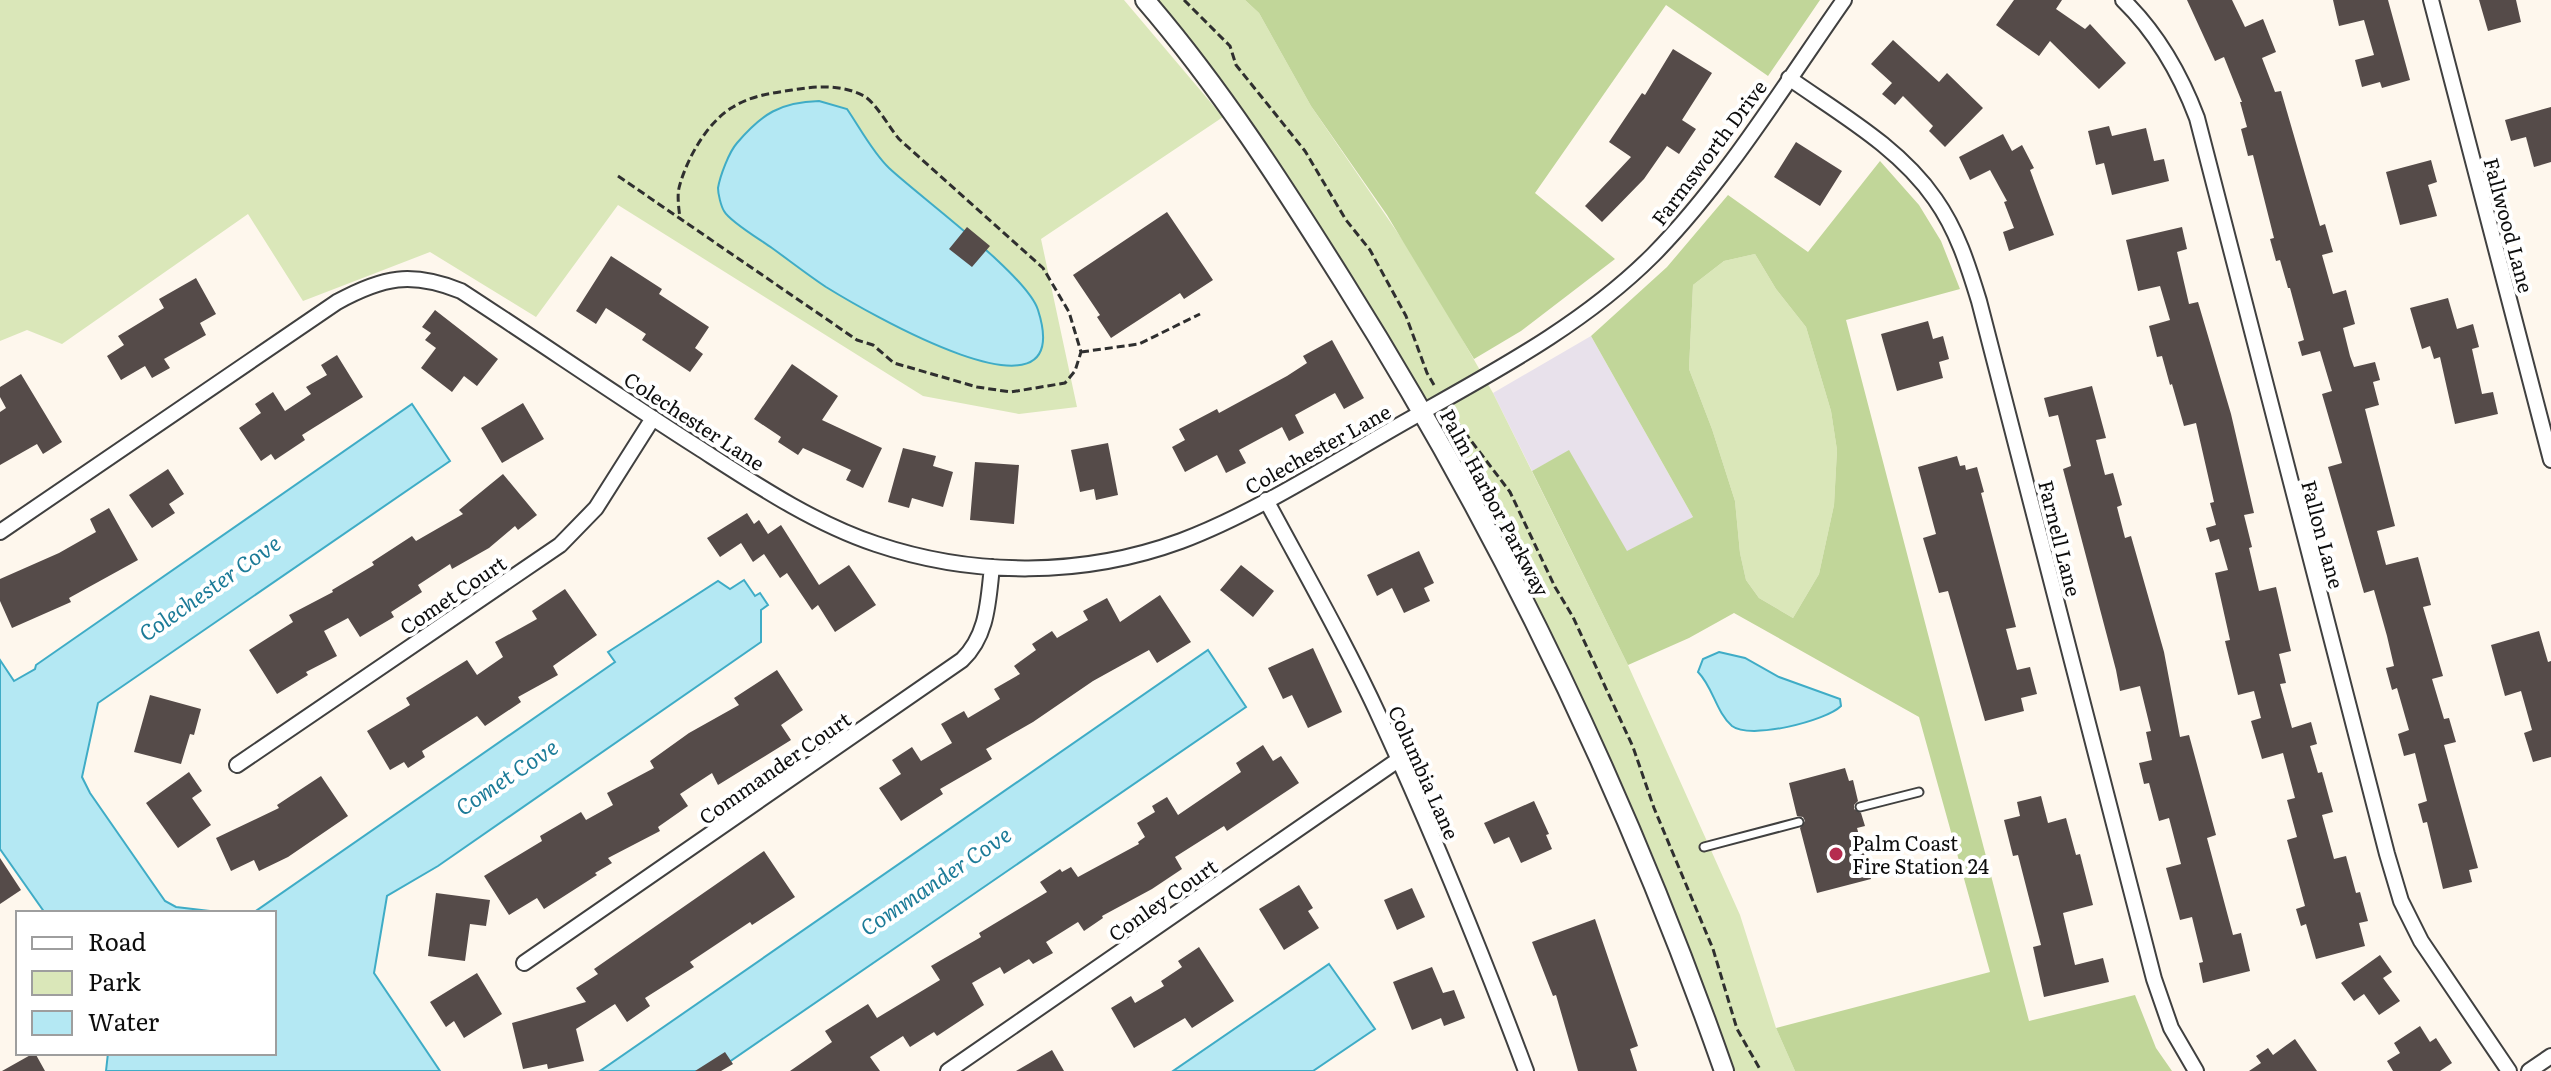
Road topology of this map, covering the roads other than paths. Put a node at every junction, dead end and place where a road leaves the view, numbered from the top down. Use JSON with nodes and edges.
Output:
{"nodes":[{"id":1,"x":1145,"y":0,"type":"edge"},
{"id":2,"x":1844,"y":0,"type":"edge"},
{"id":3,"x":2123,"y":0,"type":"edge"},
{"id":4,"x":2431,"y":0,"type":"edge"},
{"id":5,"x":1789,"y":78,"type":"junction"},
{"id":6,"x":1422,"y":412,"type":"junction"},
{"id":7,"x":653,"y":418,"type":"junction"},
{"id":8,"x":2551,"y":460,"type":"edge"},
{"id":9,"x":1266,"y":500,"type":"junction"},
{"id":10,"x":0,"y":532,"type":"edge"},
{"id":11,"x":992,"y":567,"type":"junction"},
{"id":12,"x":1398,"y":760,"type":"junction"},
{"id":13,"x":237,"y":765,"type":"dead end"},
{"id":14,"x":1919,"y":792,"type":"dead end"},
{"id":15,"x":1860,"y":807,"type":"dead end"},
{"id":16,"x":1799,"y":822,"type":"dead end"},
{"id":17,"x":1704,"y":847,"type":"dead end"},
{"id":18,"x":524,"y":963,"type":"dead end"},
{"id":19,"x":2551,"y":1056,"type":"edge"},
{"id":20,"x":1525,"y":1070,"type":"edge"},
{"id":21,"x":948,"y":1071,"type":"edge"},
{"id":22,"x":1724,"y":1071,"type":"edge"},
{"id":23,"x":2196,"y":1071,"type":"edge"},
{"id":24,"x":2509,"y":1071,"type":"edge"},
{"id":25,"x":2529,"y":1071,"type":"edge"}],
"edges":[{"from":1,"to":6,"type":"street","name":"Palm Harbor Parkway"},
{"from":2,"to":5,"type":"street","name":"Farmsworth Drive"},
{"from":3,"to":24,"type":"street","name":"Fallon Lane"},
{"from":4,"to":8,"type":"street","name":"Fallwood Lane"},
{"from":5,"to":6,"type":"street","name":"Farmsworth Drive"},
{"from":5,"to":23,"type":"street","name":"Farnell Lane"},
{"from":6,"to":9,"type":"street","name":"Colechester Lane"},
{"from":6,"to":22,"type":"street","name":"Palm Harbor Parkway"},
{"from":7,"to":10,"type":"street","name":"Colechester Lane"},
{"from":7,"to":11,"type":"street","name":"Colechester Lane"},
{"from":7,"to":13,"type":"street","name":"Comet Court"},
{"from":9,"to":11,"type":"street","name":"Colechester Lane"},
{"from":9,"to":12,"type":"street","name":"Columbia Lane"},
{"from":11,"to":18,"type":"street","name":"Commander Court"},
{"from":12,"to":20,"type":"street","name":"Columbia Lane"},
{"from":12,"to":21,"type":"street","name":"Conley Court"},
{"from":14,"to":15,"type":"lane"},
{"from":16,"to":17,"type":"lane"},
{"from":19,"to":25,"type":"street"}]}
